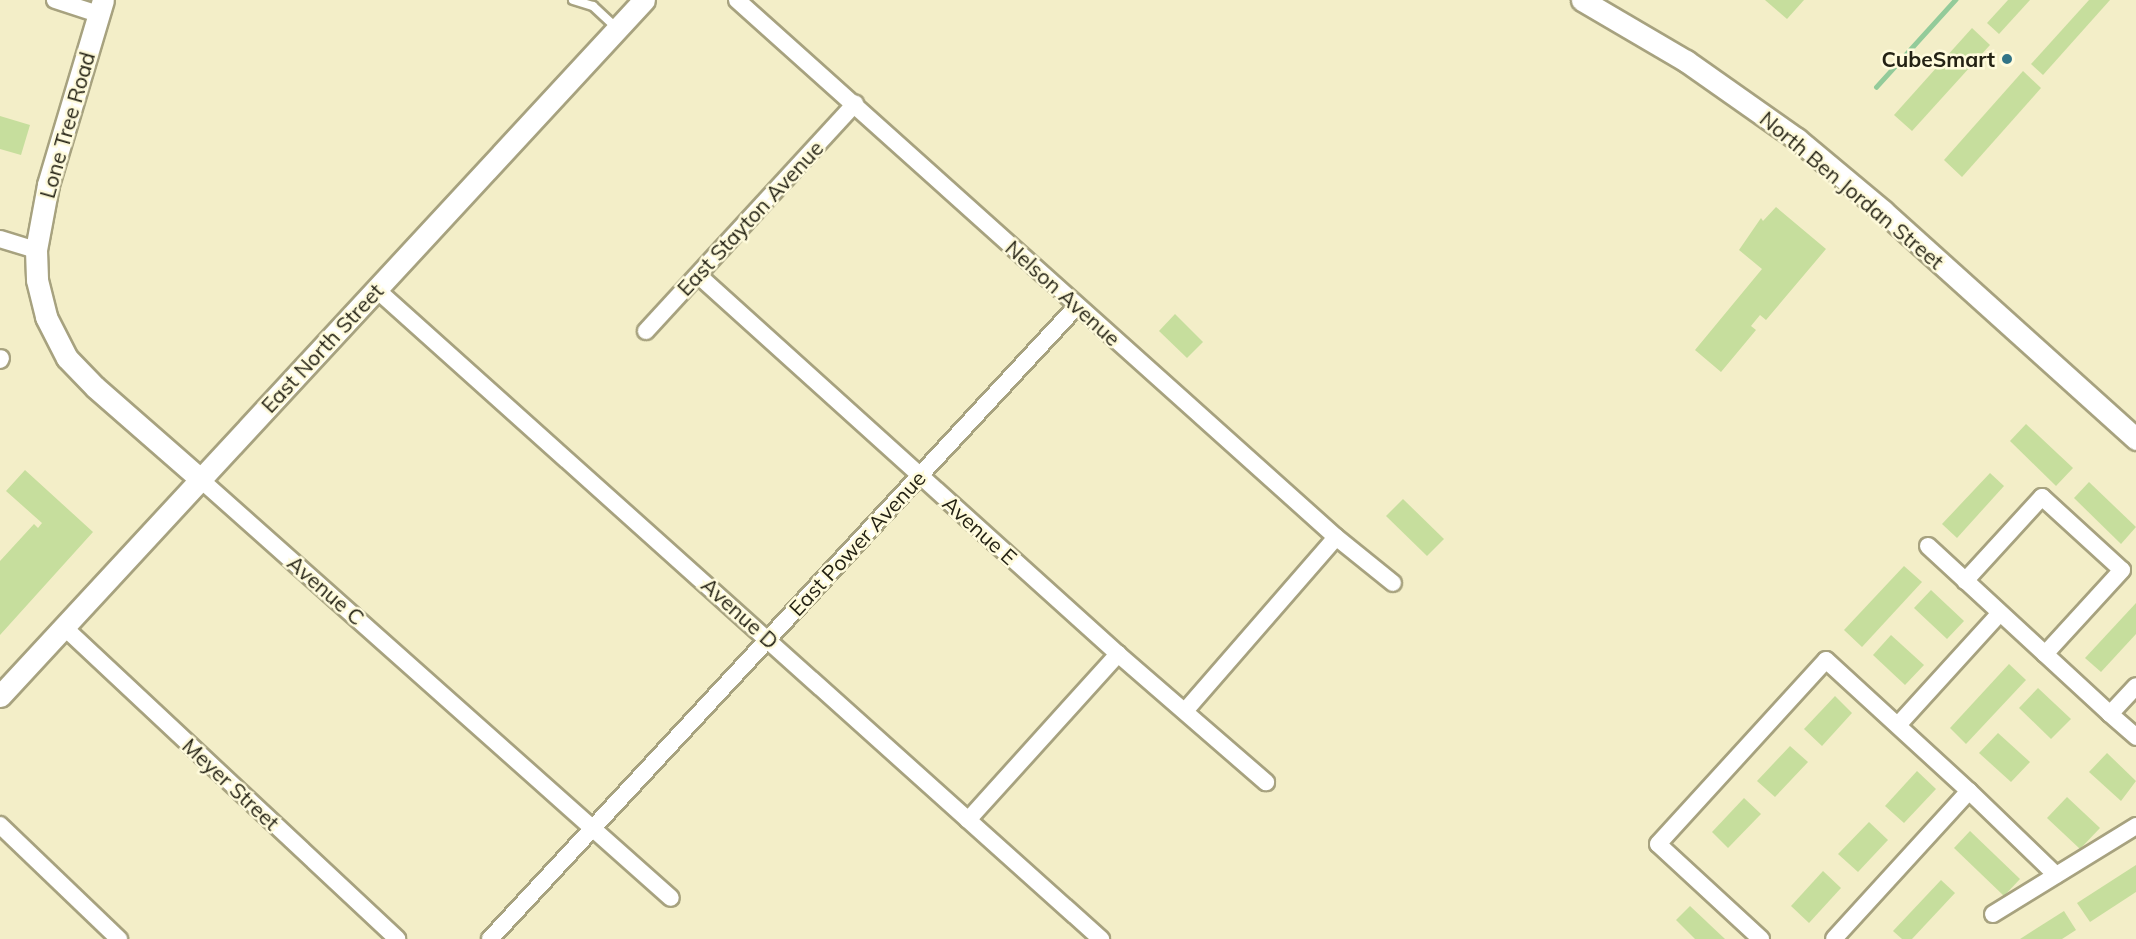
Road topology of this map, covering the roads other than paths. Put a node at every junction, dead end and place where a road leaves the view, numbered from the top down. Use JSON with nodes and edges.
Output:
{"nodes":[{"id":1,"x":55,"y":0,"type":"edge"},
{"id":2,"x":573,"y":0,"type":"edge"},
{"id":3,"x":644,"y":0,"type":"edge"},
{"id":4,"x":737,"y":0,"type":"edge"},
{"id":5,"x":1582,"y":0,"type":"edge"},
{"id":6,"x":100,"y":7,"type":"edge"},
{"id":7,"x":618,"y":28,"type":"junction"},
{"id":8,"x":855,"y":104,"type":"junction"},
{"id":9,"x":0,"y":239,"type":"edge"},
{"id":10,"x":36,"y":250,"type":"junction"},
{"id":11,"x":698,"y":274,"type":"junction"},
{"id":12,"x":376,"y":289,"type":"junction"},
{"id":13,"x":1077,"y":306,"type":"junction"},
{"id":14,"x":646,"y":331,"type":"dead end"},
{"id":15,"x":2136,"y":440,"type":"edge"},
{"id":16,"x":919,"y":476,"type":"junction"},
{"id":17,"x":200,"y":479,"type":"junction"},
{"id":18,"x":1336,"y":537,"type":"junction"},
{"id":19,"x":1928,"y":546,"type":"dead end"},
{"id":20,"x":1965,"y":581,"type":"junction"},
{"id":21,"x":1393,"y":583,"type":"dead end"},
{"id":22,"x":2000,"y":613,"type":"junction"},
{"id":23,"x":64,"y":628,"type":"junction"},
{"id":24,"x":769,"y":639,"type":"junction"},
{"id":25,"x":1118,"y":654,"type":"junction"},
{"id":26,"x":2045,"y":654,"type":"junction"},
{"id":27,"x":2136,"y":686,"type":"edge"},
{"id":28,"x":0,"y":696,"type":"edge"},
{"id":29,"x":1185,"y":711,"type":"junction"},
{"id":30,"x":2110,"y":714,"type":"junction"},
{"id":31,"x":1898,"y":725,"type":"junction"},
{"id":32,"x":2136,"y":737,"type":"edge"},
{"id":33,"x":1266,"y":782,"type":"dead end"},
{"id":34,"x":1969,"y":791,"type":"junction"},
{"id":35,"x":968,"y":820,"type":"junction"},
{"id":36,"x":0,"y":825,"type":"edge"},
{"id":37,"x":2136,"y":826,"type":"edge"},
{"id":38,"x":595,"y":827,"type":"junction"},
{"id":39,"x":2056,"y":875,"type":"junction"},
{"id":40,"x":671,"y":898,"type":"dead end"},
{"id":41,"x":1993,"y":914,"type":"dead end"},
{"id":42,"x":118,"y":939,"type":"edge"},
{"id":43,"x":397,"y":939,"type":"edge"},
{"id":44,"x":490,"y":939,"type":"edge"},
{"id":45,"x":1101,"y":939,"type":"edge"},
{"id":46,"x":1761,"y":939,"type":"edge"},
{"id":47,"x":1834,"y":939,"type":"edge"}],
"edges":[{"from":1,"to":6,"type":"street"},
{"from":2,"to":7,"type":"lane"},
{"from":3,"to":7,"type":"street","name":"East North Street"},
{"from":4,"to":8,"type":"street","name":"Nelson Avenue"},
{"from":5,"to":15,"type":"street","name":"North Ben Jordan Street"},
{"from":6,"to":10,"type":"street","name":"Lone Tree Road"},
{"from":7,"to":12,"type":"street","name":"East North Street"},
{"from":8,"to":11,"type":"street","name":"East Stayton Avenue"},
{"from":8,"to":13,"type":"street","name":"Nelson Avenue"},
{"from":9,"to":10,"type":"street"},
{"from":10,"to":17,"type":"street","name":"Avenue C"},
{"from":11,"to":14,"type":"street","name":"East Stayton Avenue"},
{"from":11,"to":16,"type":"street","name":"Avenue E"},
{"from":12,"to":17,"type":"street","name":"East North Street"},
{"from":12,"to":24,"type":"street","name":"Avenue D"},
{"from":13,"to":16,"type":"street","name":"East Power Avenue"},
{"from":13,"to":18,"type":"street","name":"Nelson Avenue"},
{"from":16,"to":24,"type":"street","name":"East Power Avenue"},
{"from":16,"to":25,"type":"street","name":"Avenue E"},
{"from":17,"to":23,"type":"street","name":"East North Street"},
{"from":17,"to":38,"type":"street","name":"Avenue C"},
{"from":18,"to":21,"type":"street","name":"Nelson Avenue"},
{"from":18,"to":29,"type":"street"},
{"from":19,"to":20,"type":"street"},
{"from":20,"to":22,"type":"street"},
{"from":20,"to":26,"type":"street"},
{"from":22,"to":26,"type":"street"},
{"from":22,"to":31,"type":"street"},
{"from":23,"to":28,"type":"street","name":"East North Street"},
{"from":23,"to":43,"type":"street","name":"Meyer Street"},
{"from":24,"to":35,"type":"street","name":"Avenue D"},
{"from":24,"to":38,"type":"street","name":"East Power Avenue"},
{"from":25,"to":29,"type":"street","name":"Avenue E"},
{"from":25,"to":35,"type":"street"},
{"from":26,"to":30,"type":"street"},
{"from":27,"to":30,"type":"street"},
{"from":29,"to":33,"type":"street","name":"Avenue E"},
{"from":30,"to":32,"type":"street"},
{"from":31,"to":34,"type":"street"},
{"from":31,"to":46,"type":"street"},
{"from":34,"to":39,"type":"street"},
{"from":34,"to":47,"type":"street"},
{"from":35,"to":45,"type":"street","name":"Avenue D"},
{"from":36,"to":42,"type":"street"},
{"from":37,"to":39,"type":"street"},
{"from":38,"to":40,"type":"street","name":"Avenue C"},
{"from":38,"to":44,"type":"street","name":"East Power Avenue"},
{"from":39,"to":41,"type":"street"}]}
